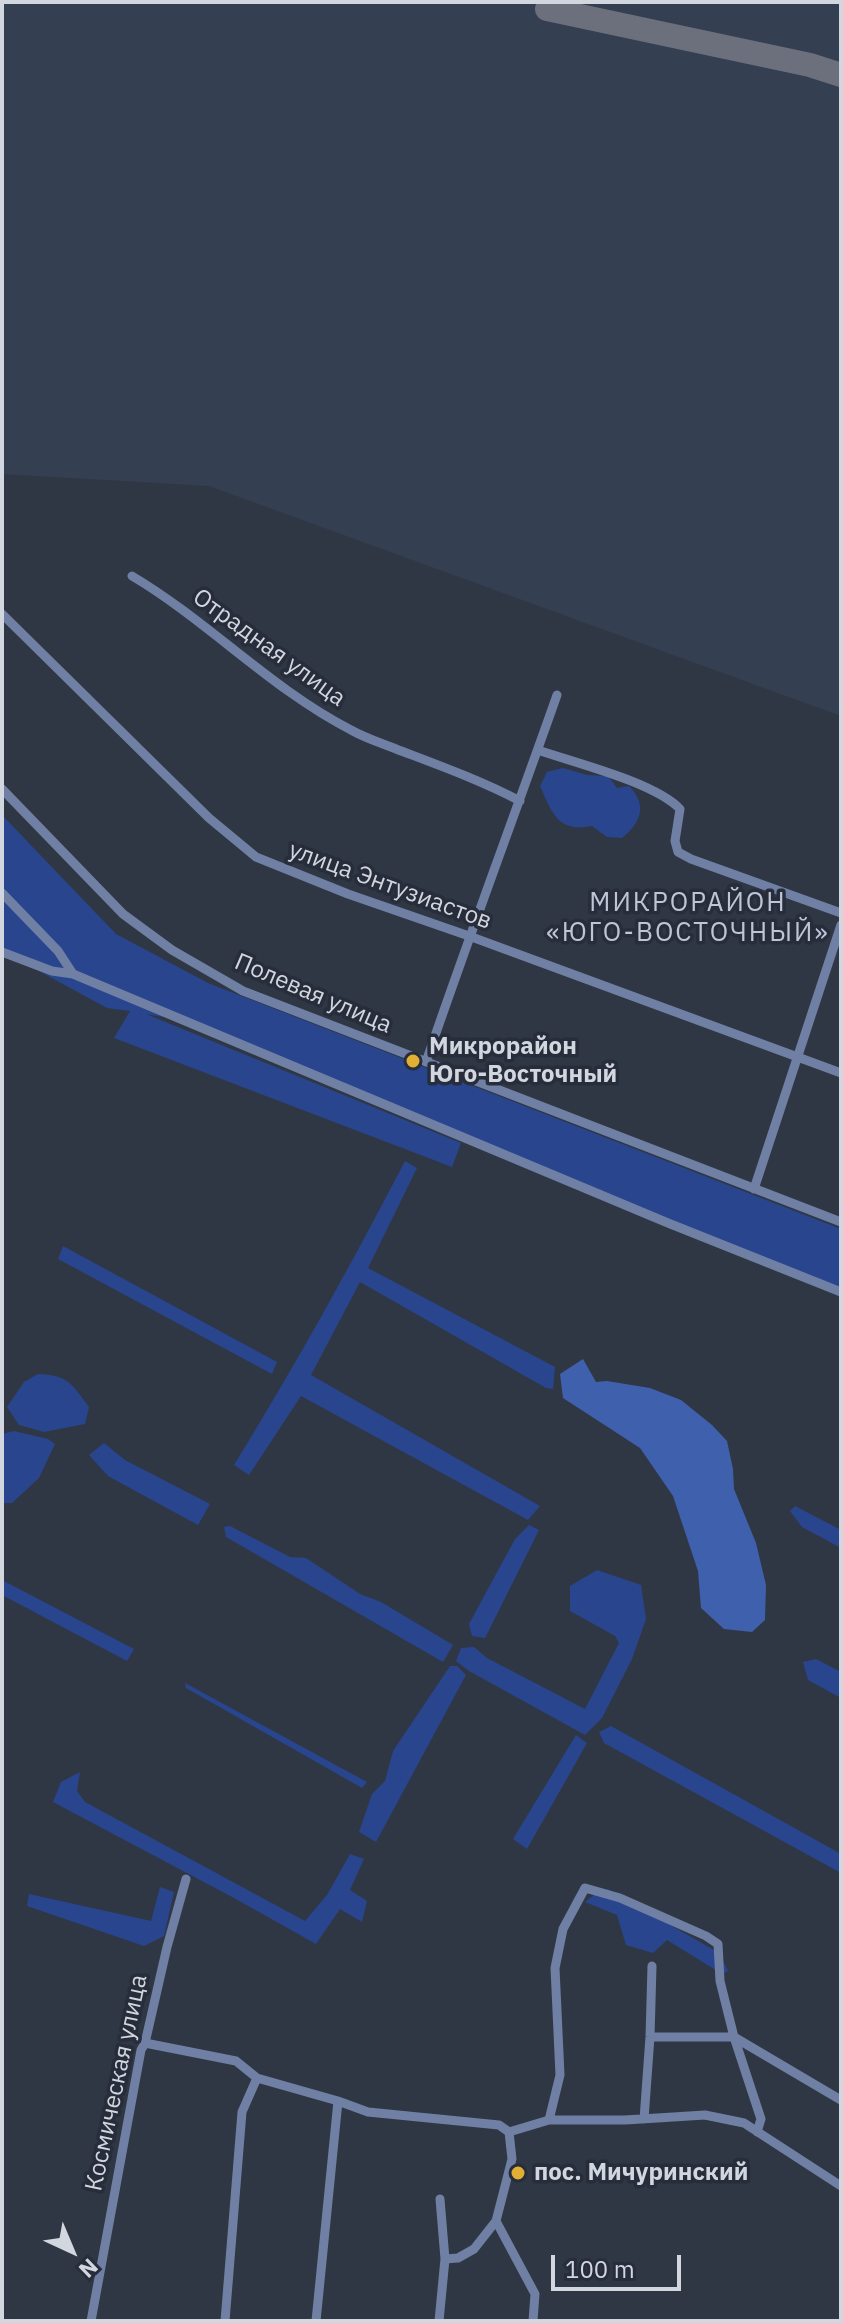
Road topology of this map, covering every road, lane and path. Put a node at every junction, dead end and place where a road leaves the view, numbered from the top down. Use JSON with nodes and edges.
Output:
{"nodes":[{"id":1,"x":132,"y":576,"type":"dead end"},
{"id":2,"x":2,"y":614,"type":"edge"},
{"id":3,"x":557,"y":695,"type":"dead end"},
{"id":4,"x":538,"y":750,"type":"junction"},
{"id":5,"x":2,"y":789,"type":"edge"},
{"id":6,"x":520,"y":801,"type":"junction"},
{"id":7,"x":2,"y":893,"type":"edge"},
{"id":8,"x":841,"y":913,"type":"edge"},
{"id":9,"x":841,"y":925,"type":"edge"},
{"id":10,"x":469,"y":936,"type":"junction"},
{"id":11,"x":2,"y":952,"type":"edge"},
{"id":12,"x":73,"y":974,"type":"junction"},
{"id":13,"x":797,"y":1056,"type":"junction"},
{"id":14,"x":426,"y":1062,"type":"junction"},
{"id":15,"x":841,"y":1073,"type":"edge"},
{"id":16,"x":754,"y":1189,"type":"junction"},
{"id":17,"x":841,"y":1222,"type":"edge"},
{"id":18,"x":841,"y":1292,"type":"edge"},
{"id":19,"x":186,"y":1879,"type":"dead end"},
{"id":20,"x":652,"y":1966,"type":"dead end"},
{"id":21,"x":650,"y":2037,"type":"junction"},
{"id":22,"x":734,"y":2037,"type":"junction"},
{"id":23,"x":145,"y":2043,"type":"junction"},
{"id":24,"x":257,"y":2078,"type":"junction"},
{"id":25,"x":841,"y":2100,"type":"edge"},
{"id":26,"x":338,"y":2101,"type":"junction"},
{"id":27,"x":644,"y":2119,"type":"junction"},
{"id":28,"x":549,"y":2120,"type":"junction"},
{"id":29,"x":509,"y":2132,"type":"junction"},
{"id":30,"x":757,"y":2132,"type":"junction"},
{"id":31,"x":841,"y":2186,"type":"edge"},
{"id":32,"x":440,"y":2199,"type":"dead end"},
{"id":33,"x":496,"y":2221,"type":"junction"},
{"id":34,"x":445,"y":2259,"type":"junction"},
{"id":35,"x":91,"y":2321,"type":"edge"},
{"id":36,"x":225,"y":2321,"type":"edge"},
{"id":37,"x":316,"y":2321,"type":"edge"},
{"id":38,"x":439,"y":2321,"type":"edge"},
{"id":39,"x":533,"y":2321,"type":"edge"}],
"edges":[{"from":1,"to":6,"type":"street","name":"Отрадная улица"},
{"from":2,"to":10,"type":"street","name":"улица Энтузиастов"},
{"from":3,"to":4,"type":"street"},
{"from":4,"to":6,"type":"street"},
{"from":4,"to":8,"type":"street"},
{"from":5,"to":14,"type":"street","name":"Полевая улица"},
{"from":6,"to":10,"type":"street"},
{"from":7,"to":12,"type":"street"},
{"from":9,"to":13,"type":"street"},
{"from":10,"to":13,"type":"street","name":"улица Энтузиастов"},
{"from":10,"to":14,"type":"street"},
{"from":11,"to":12,"type":"street"},
{"from":12,"to":18,"type":"street"},
{"from":13,"to":15,"type":"street","name":"улица Энтузиастов"},
{"from":13,"to":16,"type":"street"},
{"from":14,"to":16,"type":"street","name":"Полевая улица"},
{"from":16,"to":17,"type":"street","name":"Полевая улица"},
{"from":19,"to":23,"type":"street","name":"Космическая улица"},
{"from":20,"to":21,"type":"street"},
{"from":21,"to":22,"type":"street"},
{"from":21,"to":27,"type":"street"},
{"from":22,"to":25,"type":"street"},
{"from":22,"to":28,"type":"street"},
{"from":22,"to":30,"type":"street"},
{"from":23,"to":24,"type":"street"},
{"from":23,"to":35,"type":"street","name":"Космическая улица"},
{"from":24,"to":26,"type":"street"},
{"from":24,"to":36,"type":"street"},
{"from":26,"to":29,"type":"street"},
{"from":26,"to":37,"type":"street"},
{"from":27,"to":28,"type":"street"},
{"from":27,"to":30,"type":"street"},
{"from":28,"to":29,"type":"street"},
{"from":29,"to":33,"type":"street"},
{"from":30,"to":31,"type":"street"},
{"from":32,"to":34,"type":"street"},
{"from":33,"to":34,"type":"street"},
{"from":33,"to":39,"type":"street"},
{"from":34,"to":38,"type":"street"}]}
